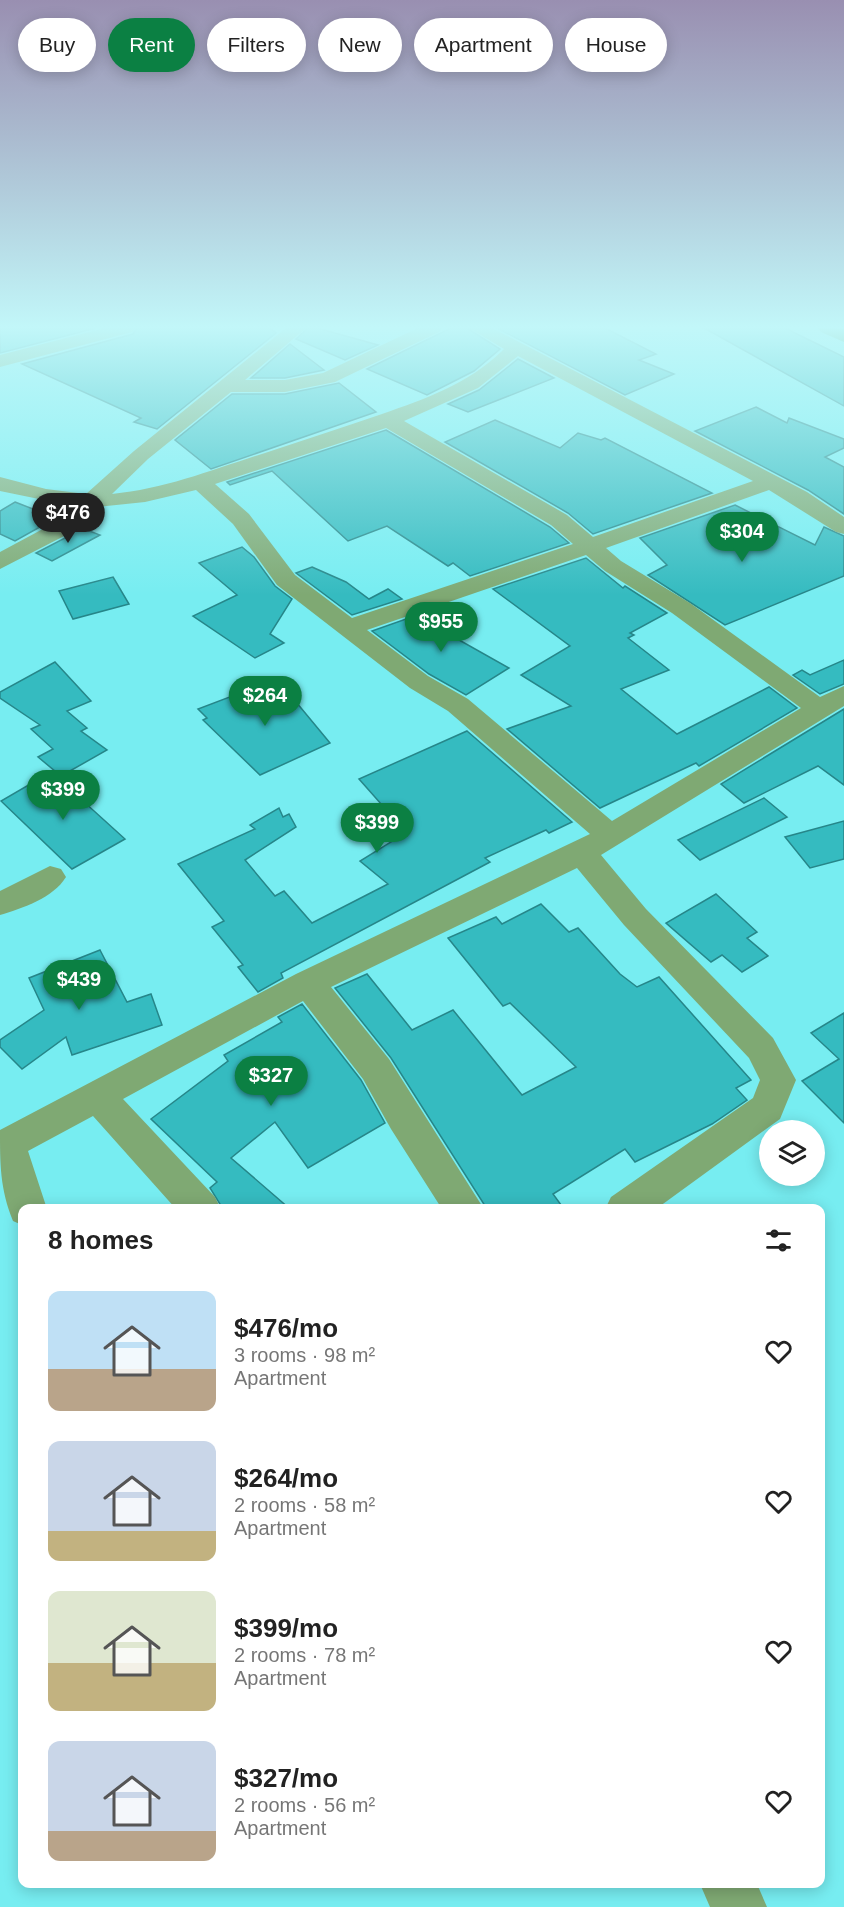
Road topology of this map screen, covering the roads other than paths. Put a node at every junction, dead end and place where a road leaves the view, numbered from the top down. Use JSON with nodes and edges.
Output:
{"nodes":[{"id":1,"x":187,"y":417,"type":"edge"},
{"id":2,"x":391,"y":417,"type":"edge"},
{"id":3,"x":647,"y":417,"type":"edge"},
{"id":4,"x":386,"y":419,"type":"junction"},
{"id":5,"x":198,"y":480,"type":"junction"},
{"id":6,"x":771,"y":482,"type":"junction"},
{"id":7,"x":0,"y":484,"type":"edge"},
{"id":8,"x":93,"y":500,"type":"junction"},
{"id":9,"x":844,"y":527,"type":"edge"},
{"id":10,"x":591,"y":546,"type":"junction"},
{"id":11,"x":0,"y":562,"type":"edge"},
{"id":12,"x":350,"y":627,"type":"junction"},
{"id":13,"x":835,"y":702,"type":"edge"},
{"id":14,"x":595,"y":844,"type":"junction"},
{"id":15,"x":50,"y":877,"type":"dead end"},
{"id":16,"x":0,"y":903,"type":"edge"},
{"id":17,"x":308,"y":983,"type":"junction"},
{"id":18,"x":97,"y":1096,"type":"junction"},
{"id":19,"x":3,"y":1146,"type":"edge"},
{"id":20,"x":25,"y":1204,"type":"edge"},
{"id":21,"x":196,"y":1204,"type":"edge"},
{"id":22,"x":461,"y":1204,"type":"edge"},
{"id":23,"x":632,"y":1204,"type":"edge"},
{"id":24,"x":730,"y":1888,"type":"edge"},
{"id":25,"x":739,"y":1907,"type":"edge"}],
"edges":[{"from":1,"to":8,"type":"street"},
{"from":2,"to":4,"type":"street"},
{"from":3,"to":6,"type":"street"},
{"from":4,"to":5,"type":"street"},
{"from":4,"to":10,"type":"street"},
{"from":5,"to":8,"type":"street"},
{"from":5,"to":12,"type":"street"},
{"from":6,"to":9,"type":"street"},
{"from":6,"to":10,"type":"street"},
{"from":7,"to":8,"type":"street"},
{"from":8,"to":11,"type":"street"},
{"from":10,"to":12,"type":"street"},
{"from":10,"to":13,"type":"street"},
{"from":12,"to":14,"type":"street"},
{"from":13,"to":14,"type":"street"},
{"from":14,"to":17,"type":"street"},
{"from":14,"to":23,"type":"street"},
{"from":15,"to":16,"type":"street"},
{"from":17,"to":18,"type":"street"},
{"from":17,"to":22,"type":"street"},
{"from":18,"to":19,"type":"street"},
{"from":18,"to":21,"type":"street"},
{"from":19,"to":20,"type":"street"},
{"from":24,"to":25,"type":"street"}]}
